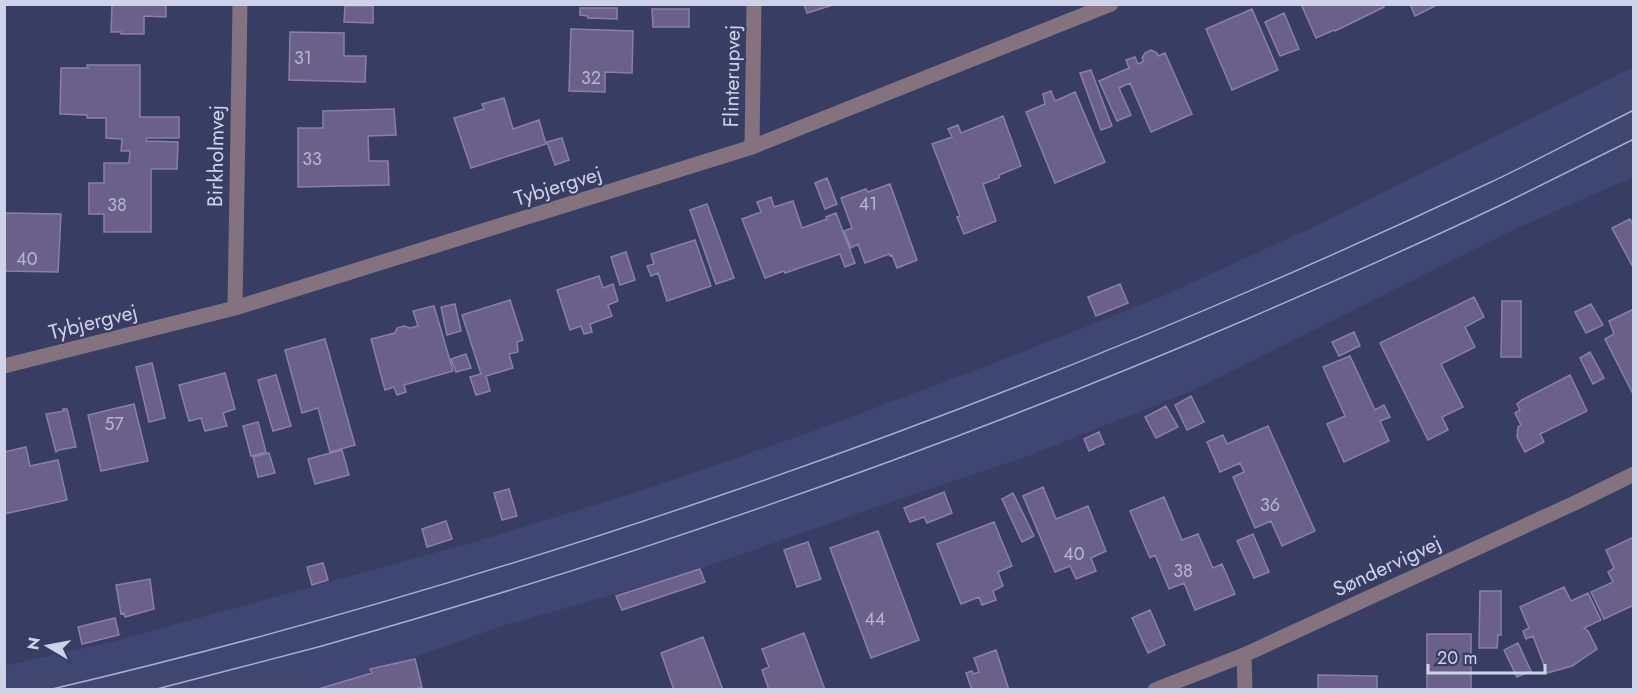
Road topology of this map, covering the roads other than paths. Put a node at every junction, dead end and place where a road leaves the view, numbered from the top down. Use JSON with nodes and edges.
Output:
{"nodes":[{"id":1,"x":240,"y":4,"type":"edge"},
{"id":2,"x":754,"y":4,"type":"edge"},
{"id":3,"x":1111,"y":4,"type":"edge"},
{"id":4,"x":752,"y":147,"type":"junction"},
{"id":5,"x":235,"y":308,"type":"junction"},
{"id":6,"x":4,"y":366,"type":"edge"},
{"id":7,"x":1634,"y":474,"type":"edge"},
{"id":8,"x":1244,"y":655,"type":"junction"},
{"id":9,"x":1155,"y":690,"type":"edge"},
{"id":10,"x":1245,"y":690,"type":"edge"}],
"edges":[{"from":1,"to":5,"type":"street","name":"Birkholmvej"},
{"from":2,"to":4,"type":"street","name":"Flinterupvej"},
{"from":3,"to":4,"type":"street","name":"Tybjergvej"},
{"from":4,"to":5,"type":"street","name":"Tybjergvej"},
{"from":5,"to":6,"type":"street","name":"Tybjergvej"},
{"from":7,"to":8,"type":"street","name":"Søndervigvej"},
{"from":8,"to":9,"type":"street","name":"Søndervigvej"},
{"from":8,"to":10,"type":"street"}]}
